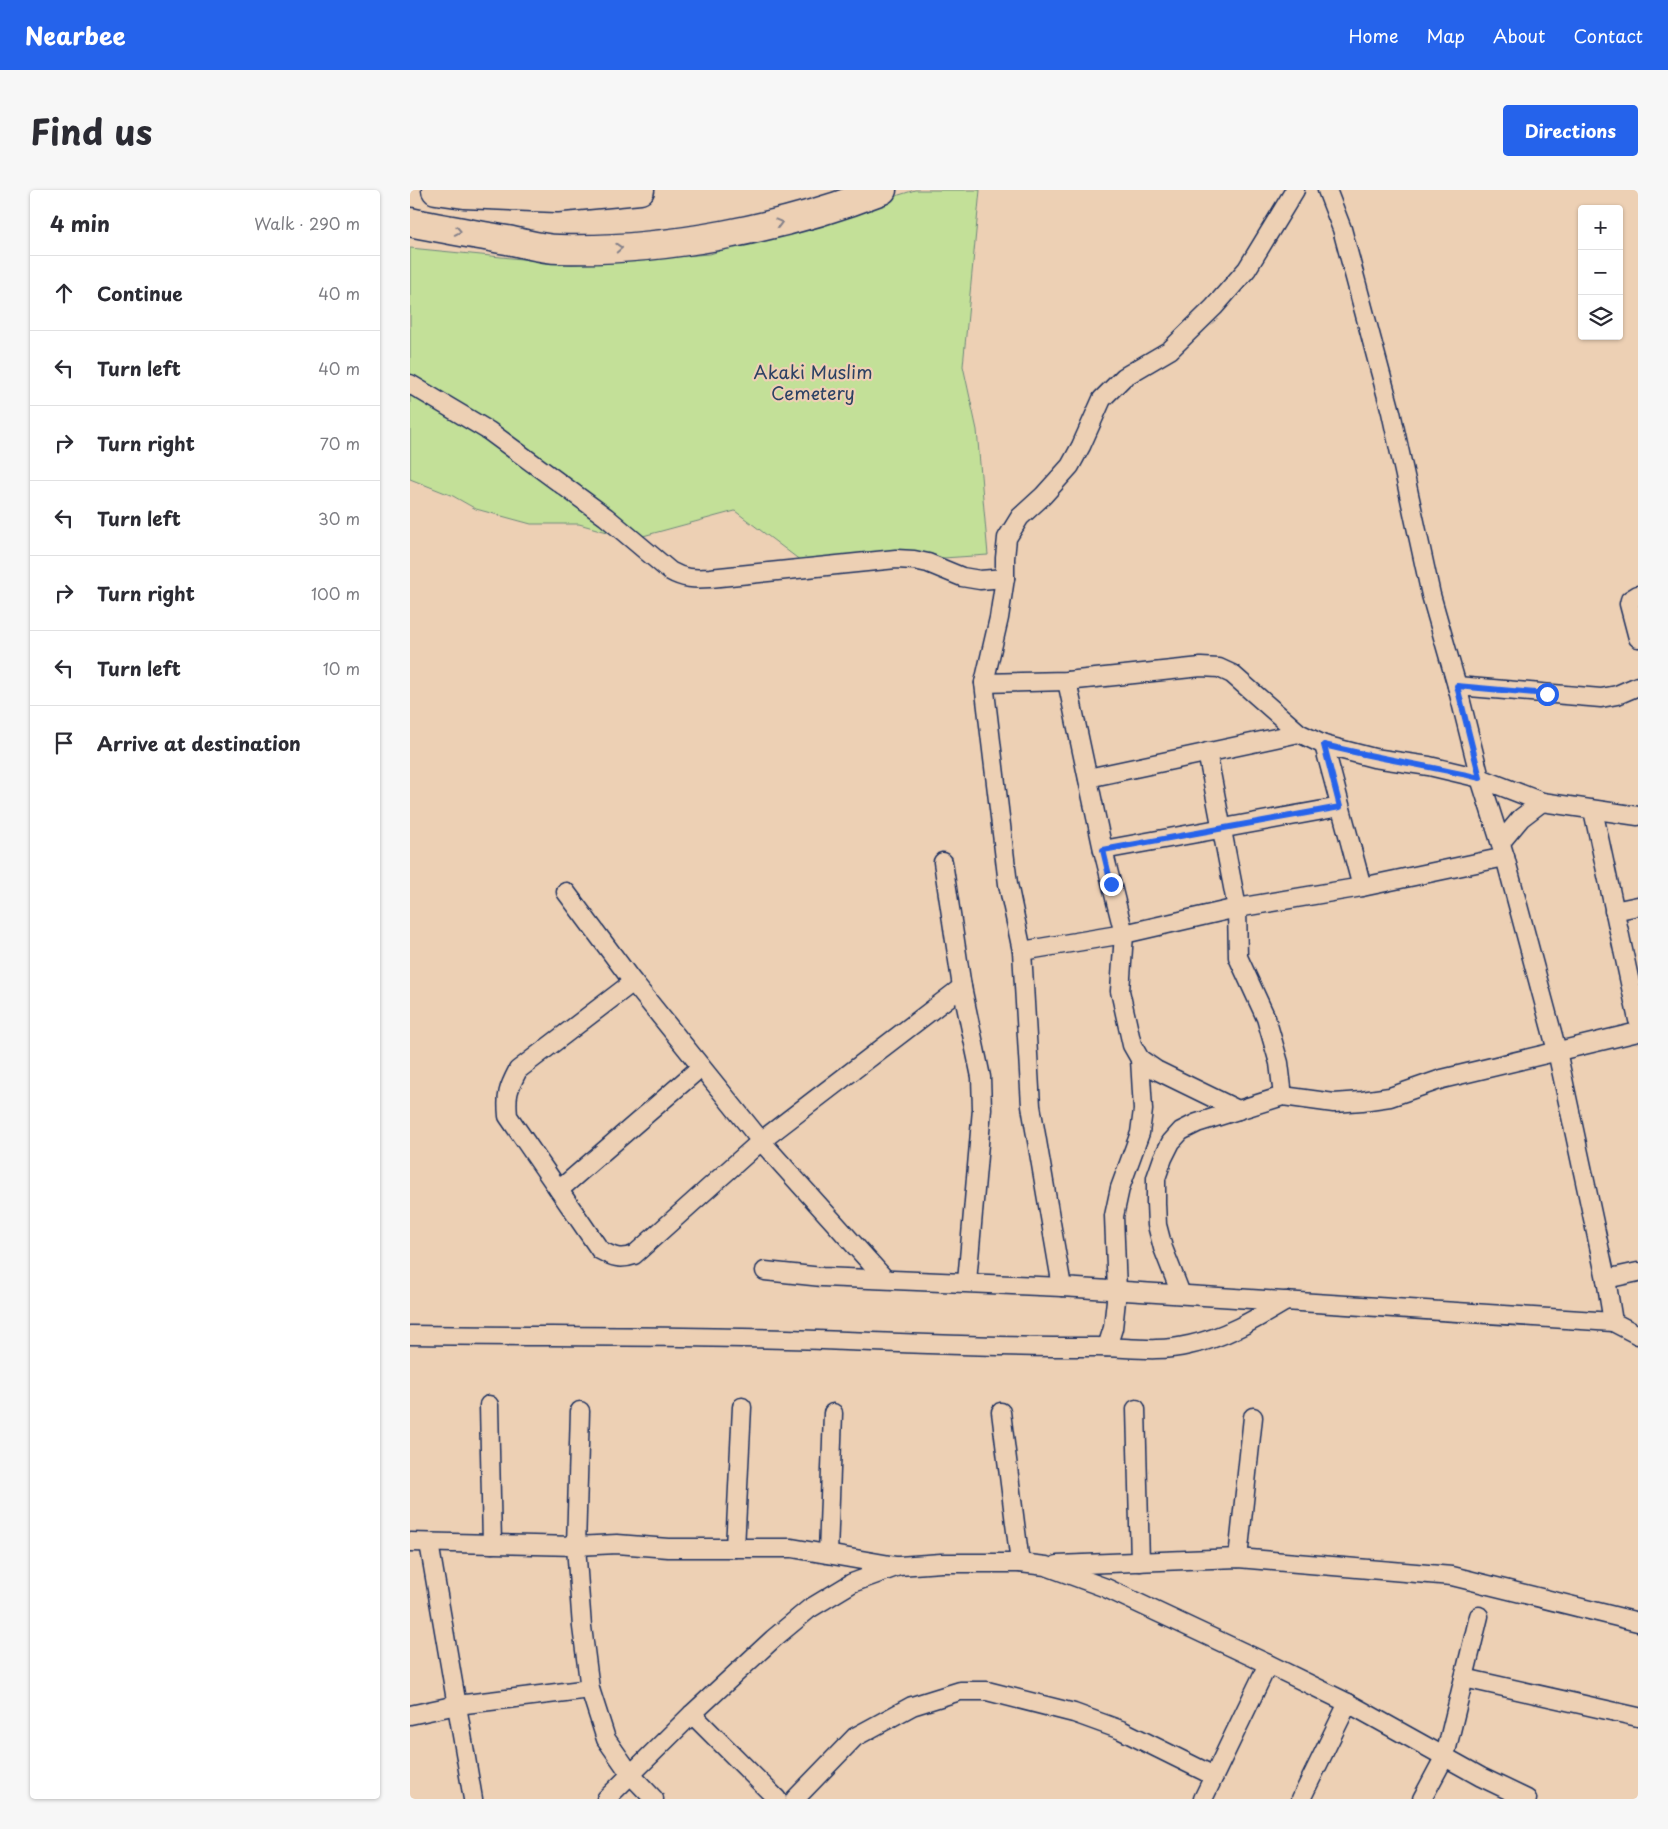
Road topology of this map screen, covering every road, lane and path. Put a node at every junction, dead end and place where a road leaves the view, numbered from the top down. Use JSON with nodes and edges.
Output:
{"nodes":[{"id":1,"x":436,"y":190,"type":"edge"},
{"id":2,"x":640,"y":190,"type":"edge"},
{"id":3,"x":882,"y":190,"type":"edge"},
{"id":4,"x":1295,"y":190,"type":"edge"},
{"id":5,"x":1326,"y":190,"type":"edge"},
{"id":6,"x":410,"y":222,"type":"edge"},
{"id":7,"x":410,"y":384,"type":"edge"},
{"id":8,"x":1005,"y":578,"type":"junction"},
{"id":9,"x":1638,"y":595,"type":"edge"},
{"id":10,"x":1638,"y":638,"type":"edge"},
{"id":11,"x":1067,"y":681,"type":"junction"},
{"id":12,"x":984,"y":683,"type":"junction"},
{"id":13,"x":1457,"y":686,"type":"junction"},
{"id":14,"x":1638,"y":686,"type":"edge"},
{"id":15,"x":1299,"y":733,"type":"junction"},
{"id":16,"x":1324,"y":745,"type":"junction"},
{"id":17,"x":1208,"y":752,"type":"junction"},
{"id":18,"x":1088,"y":778,"type":"junction"},
{"id":19,"x":1480,"y":778,"type":"junction"},
{"id":20,"x":1542,"y":802,"type":"junction"},
{"id":21,"x":1340,"y":807,"type":"junction"},
{"id":22,"x":1593,"y":810,"type":"junction"},
{"id":23,"x":1638,"y":816,"type":"edge"},
{"id":24,"x":1222,"y":828,"type":"junction"},
{"id":25,"x":1503,"y":849,"type":"junction"},
{"id":26,"x":1103,"y":850,"type":"junction"},
{"id":27,"x":943,"y":862,"type":"dead end"},
{"id":28,"x":1362,"y":887,"type":"junction"},
{"id":29,"x":566,"y":892,"type":"dead end"},
{"id":30,"x":1638,"y":906,"type":"edge"},
{"id":31,"x":1237,"y":908,"type":"junction"},
{"id":32,"x":1614,"y":911,"type":"junction"},
{"id":33,"x":1124,"y":934,"type":"junction"},
{"id":34,"x":1022,"y":951,"type":"junction"},
{"id":35,"x":1633,"y":974,"type":"edge"},
{"id":36,"x":633,"y":982,"type":"junction"},
{"id":37,"x":962,"y":987,"type":"junction"},
{"id":38,"x":1638,"y":1020,"type":"edge"},
{"id":39,"x":1638,"y":1032,"type":"edge"},
{"id":40,"x":1557,"y":1051,"type":"junction"},
{"id":41,"x":1140,"y":1059,"type":"junction"},
{"id":42,"x":702,"y":1067,"type":"junction"},
{"id":43,"x":1282,"y":1096,"type":"junction"},
{"id":44,"x":1238,"y":1110,"type":"junction"},
{"id":45,"x":761,"y":1141,"type":"junction"},
{"id":46,"x":559,"y":1190,"type":"junction"},
{"id":47,"x":765,"y":1270,"type":"dead end"},
{"id":48,"x":1638,"y":1272,"type":"edge"},
{"id":49,"x":885,"y":1279,"type":"junction"},
{"id":50,"x":1606,"y":1279,"type":"junction"},
{"id":51,"x":967,"y":1282,"type":"junction"},
{"id":52,"x":1062,"y":1287,"type":"junction"},
{"id":53,"x":1117,"y":1291,"type":"junction"},
{"id":54,"x":1181,"y":1294,"type":"junction"},
{"id":55,"x":1287,"y":1301,"type":"junction"},
{"id":56,"x":1613,"y":1322,"type":"junction"},
{"id":57,"x":410,"y":1335,"type":"edge"},
{"id":58,"x":1638,"y":1335,"type":"edge"},
{"id":59,"x":1107,"y":1347,"type":"junction"},
{"id":60,"x":489,"y":1405,"type":"dead end"},
{"id":61,"x":742,"y":1407,"type":"dead end"},
{"id":62,"x":1136,"y":1410,"type":"dead end"},
{"id":63,"x":580,"y":1411,"type":"dead end"},
{"id":64,"x":1001,"y":1412,"type":"dead end"},
{"id":65,"x":833,"y":1413,"type":"dead end"},
{"id":66,"x":1253,"y":1417,"type":"dead end"},
{"id":67,"x":410,"y":1542,"type":"edge"},
{"id":68,"x":429,"y":1543,"type":"junction"},
{"id":69,"x":492,"y":1544,"type":"junction"},
{"id":70,"x":576,"y":1546,"type":"junction"},
{"id":71,"x":735,"y":1548,"type":"junction"},
{"id":72,"x":828,"y":1554,"type":"junction"},
{"id":73,"x":1238,"y":1558,"type":"junction"},
{"id":74,"x":1140,"y":1562,"type":"junction"},
{"id":75,"x":1020,"y":1563,"type":"junction"},
{"id":76,"x":899,"y":1566,"type":"junction"},
{"id":77,"x":1046,"y":1566,"type":"junction"},
{"id":78,"x":1479,"y":1616,"type":"dead end"},
{"id":79,"x":1638,"y":1622,"type":"edge"},
{"id":80,"x":1268,"y":1664,"type":"junction"},
{"id":81,"x":1464,"y":1678,"type":"junction"},
{"id":82,"x":590,"y":1689,"type":"junction"},
{"id":83,"x":1348,"y":1703,"type":"junction"},
{"id":84,"x":457,"y":1705,"type":"junction"},
{"id":85,"x":692,"y":1714,"type":"junction"},
{"id":86,"x":410,"y":1715,"type":"edge"},
{"id":87,"x":1638,"y":1717,"type":"edge"},
{"id":88,"x":1445,"y":1756,"type":"junction"},
{"id":89,"x":631,"y":1775,"type":"junction"},
{"id":90,"x":1211,"y":1792,"type":"edge"},
{"id":91,"x":1509,"y":1795,"type":"edge"},
{"id":92,"x":473,"y":1799,"type":"edge"},
{"id":93,"x":606,"y":1799,"type":"edge"},
{"id":94,"x":654,"y":1799,"type":"edge"},
{"id":95,"x":777,"y":1799,"type":"edge"},
{"id":96,"x":795,"y":1799,"type":"edge"},
{"id":97,"x":1301,"y":1799,"type":"edge"},
{"id":98,"x":1422,"y":1799,"type":"edge"},
{"id":99,"x":1528,"y":1799,"type":"edge"}],
"edges":[{"from":1,"to":2,"type":"highway"},
{"from":6,"to":3,"type":"highway","one_way":true},
{"from":4,"to":8,"type":"street"},
{"from":5,"to":13,"type":"street"},
{"from":7,"to":8,"type":"street"},
{"from":8,"to":12,"type":"street"},
{"from":9,"to":10,"type":"street"},
{"from":11,"to":12,"type":"street"},
{"from":11,"to":15,"type":"street"},
{"from":11,"to":18,"type":"street"},
{"from":12,"to":34,"type":"street"},
{"from":13,"to":14,"type":"street"},
{"from":13,"to":19,"type":"street"},
{"from":15,"to":16,"type":"street"},
{"from":15,"to":17,"type":"street"},
{"from":16,"to":19,"type":"street"},
{"from":16,"to":21,"type":"street"},
{"from":17,"to":18,"type":"street"},
{"from":17,"to":24,"type":"street"},
{"from":18,"to":26,"type":"street"},
{"from":19,"to":20,"type":"street"},
{"from":19,"to":25,"type":"street"},
{"from":20,"to":22,"type":"street"},
{"from":20,"to":25,"type":"street"},
{"from":21,"to":24,"type":"street"},
{"from":21,"to":28,"type":"street"},
{"from":22,"to":23,"type":"street"},
{"from":22,"to":32,"type":"street"},
{"from":24,"to":26,"type":"street"},
{"from":24,"to":31,"type":"street"},
{"from":25,"to":28,"type":"street"},
{"from":25,"to":40,"type":"street"},
{"from":26,"to":33,"type":"street"},
{"from":27,"to":37,"type":"street"},
{"from":28,"to":31,"type":"street"},
{"from":29,"to":36,"type":"street"},
{"from":30,"to":32,"type":"street"},
{"from":31,"to":33,"type":"street"},
{"from":31,"to":43,"type":"street"},
{"from":32,"to":35,"type":"street"},
{"from":33,"to":34,"type":"street"},
{"from":33,"to":41,"type":"street"},
{"from":34,"to":52,"type":"street"},
{"from":35,"to":38,"type":"street"},
{"from":36,"to":42,"type":"street"},
{"from":36,"to":46,"type":"street"},
{"from":37,"to":45,"type":"street"},
{"from":37,"to":51,"type":"street"},
{"from":39,"to":40,"type":"street"},
{"from":40,"to":43,"type":"street"},
{"from":40,"to":50,"type":"street"},
{"from":41,"to":44,"type":"street"},
{"from":41,"to":53,"type":"street"},
{"from":42,"to":45,"type":"street"},
{"from":42,"to":46,"type":"street"},
{"from":43,"to":44,"type":"street"},
{"from":44,"to":54,"type":"street"},
{"from":45,"to":46,"type":"street"},
{"from":45,"to":49,"type":"street"},
{"from":47,"to":49,"type":"street"},
{"from":48,"to":50,"type":"street"},
{"from":49,"to":51,"type":"street"},
{"from":50,"to":56,"type":"street"},
{"from":51,"to":52,"type":"street"},
{"from":52,"to":53,"type":"street"},
{"from":53,"to":54,"type":"street"},
{"from":53,"to":59,"type":"street"},
{"from":54,"to":55,"type":"street"},
{"from":55,"to":56,"type":"street"},
{"from":55,"to":59,"type":"street"},
{"from":56,"to":58,"type":"street"},
{"from":57,"to":59,"type":"street"},
{"from":60,"to":69,"type":"street"},
{"from":61,"to":71,"type":"street"},
{"from":62,"to":74,"type":"street"},
{"from":63,"to":70,"type":"street"},
{"from":64,"to":75,"type":"street"},
{"from":65,"to":72,"type":"street"},
{"from":66,"to":73,"type":"street"},
{"from":67,"to":68,"type":"street"},
{"from":68,"to":69,"type":"street"},
{"from":68,"to":84,"type":"street"},
{"from":69,"to":70,"type":"street"},
{"from":70,"to":71,"type":"street"},
{"from":70,"to":82,"type":"street"},
{"from":71,"to":72,"type":"street"},
{"from":72,"to":76,"type":"street"},
{"from":73,"to":74,"type":"street"},
{"from":73,"to":79,"type":"street"},
{"from":74,"to":77,"type":"street"},
{"from":75,"to":76,"type":"street"},
{"from":75,"to":77,"type":"street"},
{"from":76,"to":85,"type":"street"},
{"from":77,"to":80,"type":"street"},
{"from":78,"to":81,"type":"street"},
{"from":80,"to":83,"type":"street"},
{"from":80,"to":90,"type":"street"},
{"from":81,"to":87,"type":"street"},
{"from":81,"to":88,"type":"street"},
{"from":82,"to":84,"type":"street"},
{"from":82,"to":89,"type":"street"},
{"from":83,"to":88,"type":"street"},
{"from":83,"to":97,"type":"street"},
{"from":84,"to":86,"type":"street"},
{"from":84,"to":92,"type":"street"},
{"from":85,"to":89,"type":"street"},
{"from":85,"to":95,"type":"street"},
{"from":88,"to":91,"type":"street"},
{"from":88,"to":98,"type":"street"},
{"from":89,"to":93,"type":"street"},
{"from":89,"to":94,"type":"street"},
{"from":90,"to":96,"type":"street"},
{"from":91,"to":99,"type":"street"}]}
